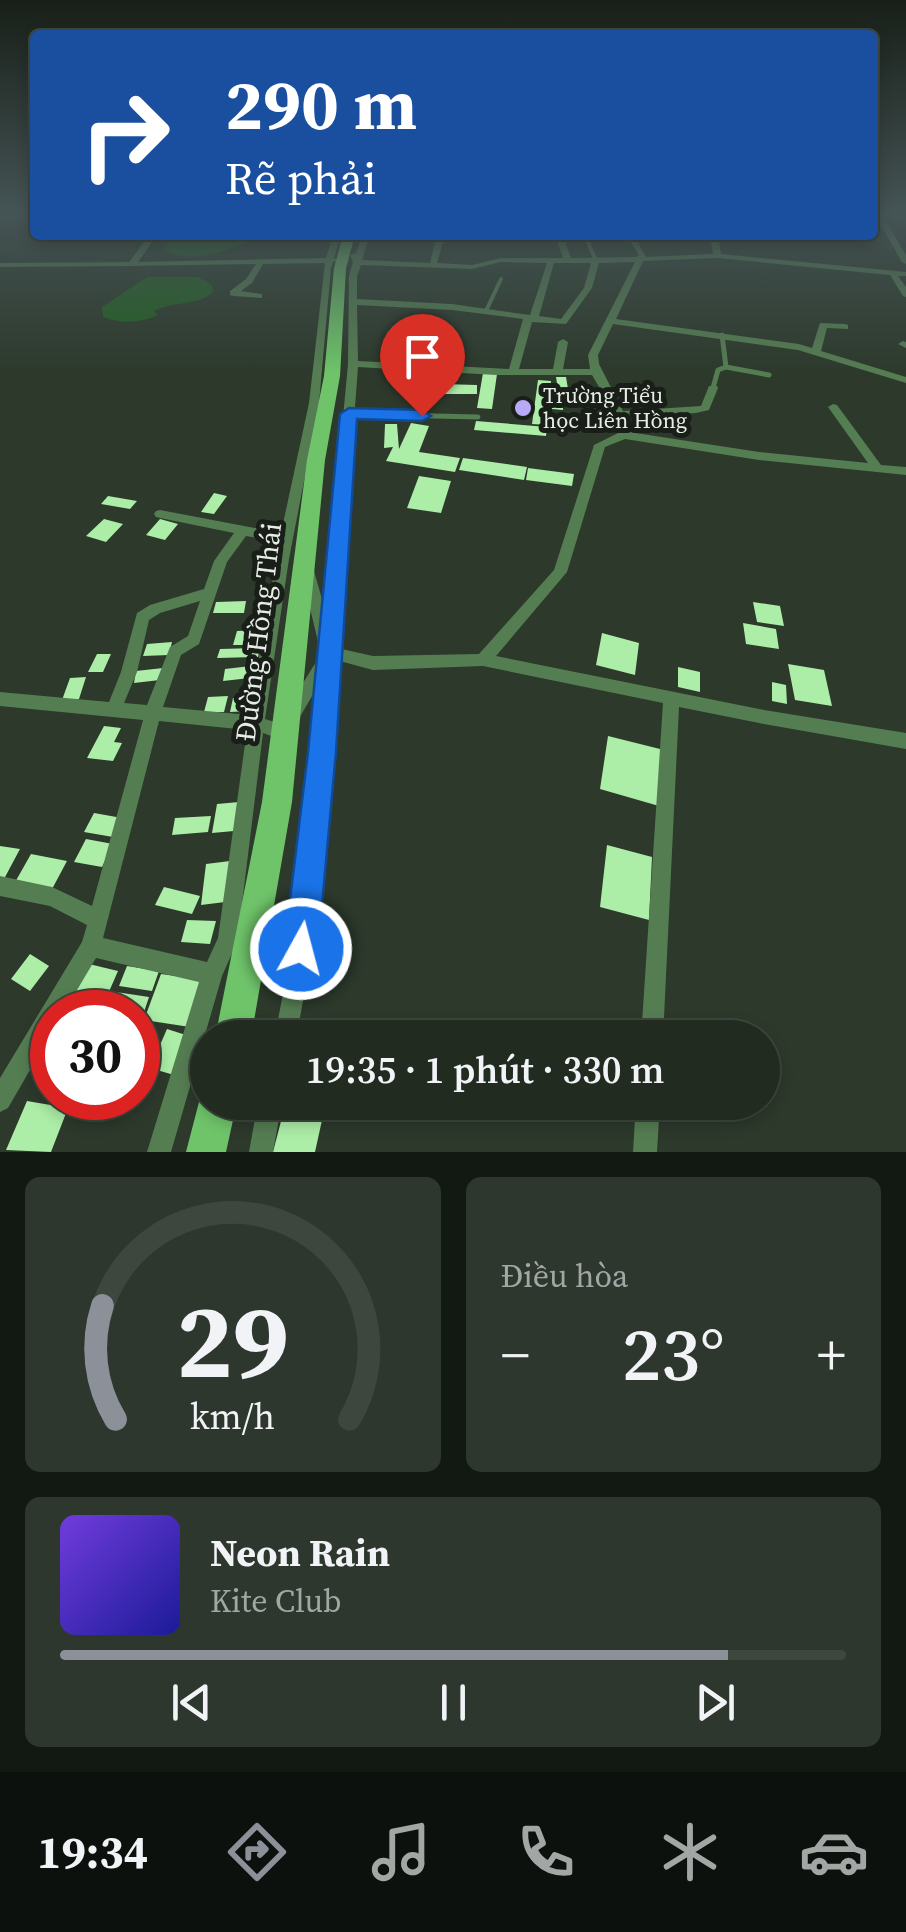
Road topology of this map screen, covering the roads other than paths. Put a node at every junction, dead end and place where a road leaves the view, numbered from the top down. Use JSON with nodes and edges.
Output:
{"nodes":[{"id":1,"x":258,"y":267,"type":"edge"},
{"id":2,"x":345,"y":267,"type":"edge"},
{"id":3,"x":347,"y":267,"type":"edge"},
{"id":4,"x":372,"y":267,"type":"edge"},
{"id":5,"x":549,"y":267,"type":"edge"},
{"id":6,"x":595,"y":267,"type":"edge"},
{"id":7,"x":637,"y":267,"type":"edge"},
{"id":8,"x":834,"y":267,"type":"edge"},
{"id":9,"x":892,"y":272,"type":"junction"},
{"id":10,"x":906,"y":274,"type":"edge"},
{"id":11,"x":501,"y":279,"type":"dead end"},
{"id":12,"x":906,"y":294,"type":"edge"},
{"id":13,"x":259,"y":296,"type":"dead end"},
{"id":14,"x":486,"y":312,"type":"junction"},
{"id":15,"x":531,"y":320,"type":"junction"},
{"id":16,"x":610,"y":321,"type":"junction"},
{"id":17,"x":844,"y":327,"type":"dead end"},
{"id":18,"x":722,"y":335,"type":"junction"},
{"id":19,"x":563,"y":342,"type":"dead end"},
{"id":20,"x":816,"y":352,"type":"junction"},
{"id":21,"x":726,"y":368,"type":"junction"},
{"id":22,"x":346,"y":372,"type":"junction"},
{"id":23,"x":513,"y":372,"type":"junction"},
{"id":24,"x":557,"y":372,"type":"junction"},
{"id":25,"x":596,"y":372,"type":"junction"},
{"id":26,"x":769,"y":374,"type":"dead end"},
{"id":27,"x":906,"y":380,"type":"edge"},
{"id":28,"x":713,"y":388,"type":"joint"},
{"id":29,"x":833,"y":407,"type":"dead end"},
{"id":30,"x":349,"y":414,"type":"junction"},
{"id":31,"x":623,"y":414,"type":"junction"},
{"id":32,"x":478,"y":417,"type":"dead end"},
{"id":33,"x":624,"y":435,"type":"junction"},
{"id":34,"x":877,"y":468,"type":"junction"},
{"id":35,"x":906,"y":472,"type":"edge"},
{"id":36,"x":160,"y":514,"type":"dead end"},
{"id":37,"x":242,"y":530,"type":"junction"},
{"id":38,"x":286,"y":539,"type":"junction"},
{"id":39,"x":306,"y":561,"type":"junction"},
{"id":40,"x":208,"y":593,"type":"junction"},
{"id":41,"x":329,"y":654,"type":"junction"},
{"id":42,"x":483,"y":660,"type":"junction"},
{"id":43,"x":671,"y":698,"type":"junction"},
{"id":44,"x":0,"y":699,"type":"edge"},
{"id":45,"x":113,"y":711,"type":"junction"},
{"id":46,"x":152,"y":716,"type":"junction"},
{"id":47,"x":256,"y":723,"type":"junction"},
{"id":48,"x":282,"y":732,"type":"junction"},
{"id":49,"x":906,"y":742,"type":"edge"},
{"id":50,"x":267,"y":860,"type":"junction"},
{"id":51,"x":0,"y":886,"type":"edge"},
{"id":52,"x":99,"y":920,"type":"junction"},
{"id":53,"x":228,"y":937,"type":"junction"},
{"id":54,"x":92,"y":946,"type":"junction"},
{"id":55,"x":212,"y":974,"type":"junction"},
{"id":56,"x":236,"y":1020,"type":"edge"},
{"id":57,"x":289,"y":1020,"type":"edge"},
{"id":58,"x":653,"y":1020,"type":"edge"},
{"id":59,"x":0,"y":1100,"type":"edge"},
{"id":60,"x":214,"y":1120,"type":"edge"},
{"id":61,"x":267,"y":1120,"type":"edge"},
{"id":62,"x":647,"y":1120,"type":"edge"},
{"id":63,"x":158,"y":1152,"type":"edge"},
{"id":64,"x":206,"y":1152,"type":"edge"},
{"id":65,"x":261,"y":1152,"type":"edge"},
{"id":66,"x":645,"y":1152,"type":"edge"}],
"edges":[{"from":1,"to":13,"type":"street"},
{"from":2,"to":38,"type":"street"},
{"from":3,"to":22,"type":"main road","name":"Đường Hồng Thái"},
{"from":4,"to":14,"type":"street"},
{"from":5,"to":15,"type":"street"},
{"from":6,"to":15,"type":"street"},
{"from":7,"to":16,"type":"street"},
{"from":8,"to":9,"type":"street"},
{"from":9,"to":10,"type":"street"},
{"from":9,"to":12,"type":"street"},
{"from":11,"to":14,"type":"lane"},
{"from":14,"to":15,"type":"street"},
{"from":15,"to":23,"type":"street"},
{"from":16,"to":18,"type":"street"},
{"from":16,"to":25,"type":"street"},
{"from":17,"to":20,"type":"street"},
{"from":18,"to":20,"type":"street"},
{"from":18,"to":21,"type":"lane"},
{"from":19,"to":24,"type":"street"},
{"from":20,"to":27,"type":"street"},
{"from":21,"to":26,"type":"lane"},
{"from":21,"to":28,"type":"lane"},
{"from":22,"to":23,"type":"street"},
{"from":22,"to":30,"type":"street"},
{"from":22,"to":39,"type":"main road","name":"Đường Hồng Thái"},
{"from":23,"to":24,"type":"street"},
{"from":24,"to":25,"type":"street"},
{"from":25,"to":31,"type":"street"},
{"from":28,"to":31,"type":"street"},
{"from":29,"to":34,"type":"street"},
{"from":30,"to":32,"type":"lane"},
{"from":30,"to":41,"type":"street"},
{"from":31,"to":33,"type":"street"},
{"from":33,"to":34,"type":"street"},
{"from":33,"to":42,"type":"street"},
{"from":34,"to":35,"type":"street"},
{"from":36,"to":37,"type":"street"},
{"from":37,"to":38,"type":"street"},
{"from":37,"to":40,"type":"street"},
{"from":38,"to":47,"type":"street"},
{"from":39,"to":41,"type":"street"},
{"from":39,"to":48,"type":"main road","name":"Đường Hồng Thái"},
{"from":40,"to":45,"type":"street"},
{"from":40,"to":46,"type":"street"},
{"from":41,"to":42,"type":"street"},
{"from":41,"to":48,"type":"street"},
{"from":41,"to":57,"type":"street"},
{"from":42,"to":43,"type":"street"},
{"from":43,"to":49,"type":"street"},
{"from":43,"to":58,"type":"street"},
{"from":44,"to":45,"type":"street"},
{"from":45,"to":46,"type":"street"},
{"from":46,"to":47,"type":"street"},
{"from":46,"to":52,"type":"street"},
{"from":47,"to":48,"type":"street"},
{"from":47,"to":53,"type":"street"},
{"from":48,"to":50,"type":"main road","name":"Đường Hồng Thái"},
{"from":50,"to":53,"type":"street"},
{"from":50,"to":56,"type":"main road","name":"Đường Hồng Thái"},
{"from":51,"to":52,"type":"street"},
{"from":52,"to":54,"type":"street"},
{"from":53,"to":55,"type":"street"},
{"from":54,"to":55,"type":"street"},
{"from":54,"to":59,"type":"street"},
{"from":55,"to":63,"type":"street"},
{"from":60,"to":64,"type":"main road"},
{"from":61,"to":65,"type":"street"},
{"from":62,"to":66,"type":"street"}]}
